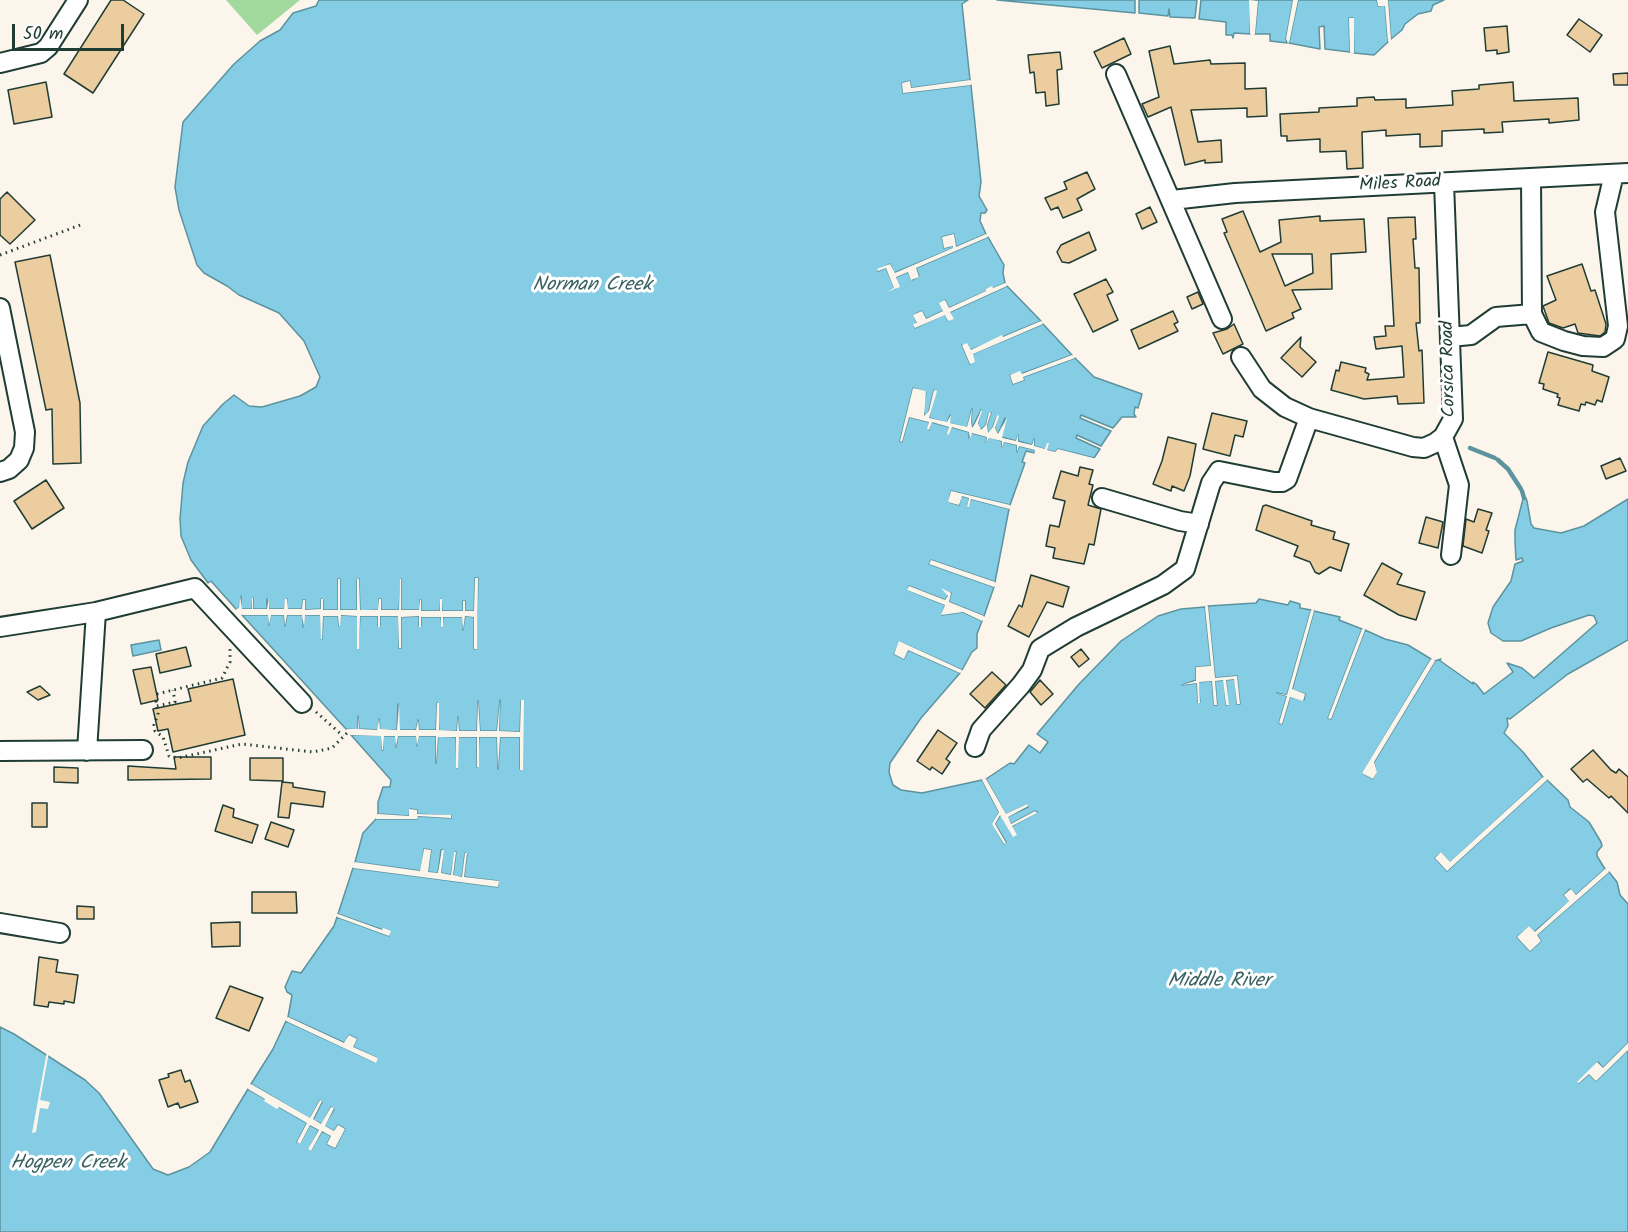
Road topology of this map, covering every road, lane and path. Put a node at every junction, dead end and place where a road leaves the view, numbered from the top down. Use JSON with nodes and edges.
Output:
{"nodes":[{"id":1,"x":78,"y":0,"type":"edge"},
{"id":2,"x":0,"y":63,"type":"edge"},
{"id":3,"x":1116,"y":75,"type":"dead end"},
{"id":4,"x":1621,"y":174,"type":"edge"},
{"id":5,"x":1531,"y":178,"type":"junction"},
{"id":6,"x":1444,"y":183,"type":"junction"},
{"id":7,"x":1172,"y":200,"type":"junction"},
{"id":8,"x":82,"y":224,"type":"dead end"},
{"id":9,"x":0,"y":255,"type":"edge"},
{"id":10,"x":0,"y":308,"type":"edge"},
{"id":11,"x":1532,"y":314,"type":"junction"},
{"id":12,"x":1222,"y":319,"type":"dead end"},
{"id":13,"x":1450,"y":337,"type":"junction"},
{"id":14,"x":1241,"y":357,"type":"dead end"},
{"id":15,"x":1309,"y":418,"type":"junction"},
{"id":16,"x":1443,"y":437,"type":"junction"},
{"id":17,"x":0,"y":472,"type":"edge"},
{"id":18,"x":1102,"y":498,"type":"dead end"},
{"id":19,"x":1199,"y":524,"type":"junction"},
{"id":20,"x":1451,"y":555,"type":"dead end"},
{"id":21,"x":96,"y":612,"type":"junction"},
{"id":22,"x":0,"y":627,"type":"edge"},
{"id":23,"x":229,"y":646,"type":"dead end"},
{"id":24,"x":173,"y":690,"type":"junction"},
{"id":25,"x":157,"y":694,"type":"dead end"},
{"id":26,"x":156,"y":701,"type":"dead end"},
{"id":27,"x":302,"y":704,"type":"joint"},
{"id":28,"x":157,"y":706,"type":"junction"},
{"id":29,"x":348,"y":732,"type":"dead end"},
{"id":30,"x":343,"y":736,"type":"junction"},
{"id":31,"x":975,"y":747,"type":"dead end"},
{"id":32,"x":87,"y":750,"type":"junction"},
{"id":33,"x":143,"y":750,"type":"dead end"},
{"id":34,"x":0,"y":751,"type":"edge"},
{"id":35,"x":0,"y":923,"type":"edge"},
{"id":36,"x":60,"y":933,"type":"dead end"}],
"edges":[{"from":1,"to":2,"type":"street"},
{"from":3,"to":7,"type":"street"},
{"from":4,"to":5,"type":"street","name":"Miles Road"},
{"from":4,"to":11,"type":"street"},
{"from":5,"to":6,"type":"street","name":"Miles Road"},
{"from":5,"to":11,"type":"street"},
{"from":6,"to":7,"type":"street","name":"Miles Road"},
{"from":6,"to":13,"type":"street","name":"Corsica Road"},
{"from":7,"to":12,"type":"street"},
{"from":8,"to":9,"type":"path"},
{"from":10,"to":17,"type":"street"},
{"from":11,"to":13,"type":"street"},
{"from":13,"to":16,"type":"street","name":"Corsica Road"},
{"from":14,"to":15,"type":"street"},
{"from":15,"to":16,"type":"street","name":"Corsica Road"},
{"from":15,"to":19,"type":"street"},
{"from":16,"to":20,"type":"street"},
{"from":18,"to":19,"type":"street"},
{"from":19,"to":31,"type":"street"},
{"from":21,"to":22,"type":"street"},
{"from":21,"to":27,"type":"street"},
{"from":21,"to":32,"type":"street"},
{"from":23,"to":24,"type":"path"},
{"from":24,"to":25,"type":"path"},
{"from":24,"to":28,"type":"path"},
{"from":26,"to":28,"type":"path"},
{"from":27,"to":30,"type":"path"},
{"from":28,"to":30,"type":"path"},
{"from":29,"to":30,"type":"path"},
{"from":32,"to":33,"type":"street"},
{"from":32,"to":34,"type":"street"},
{"from":35,"to":36,"type":"street"}]}
